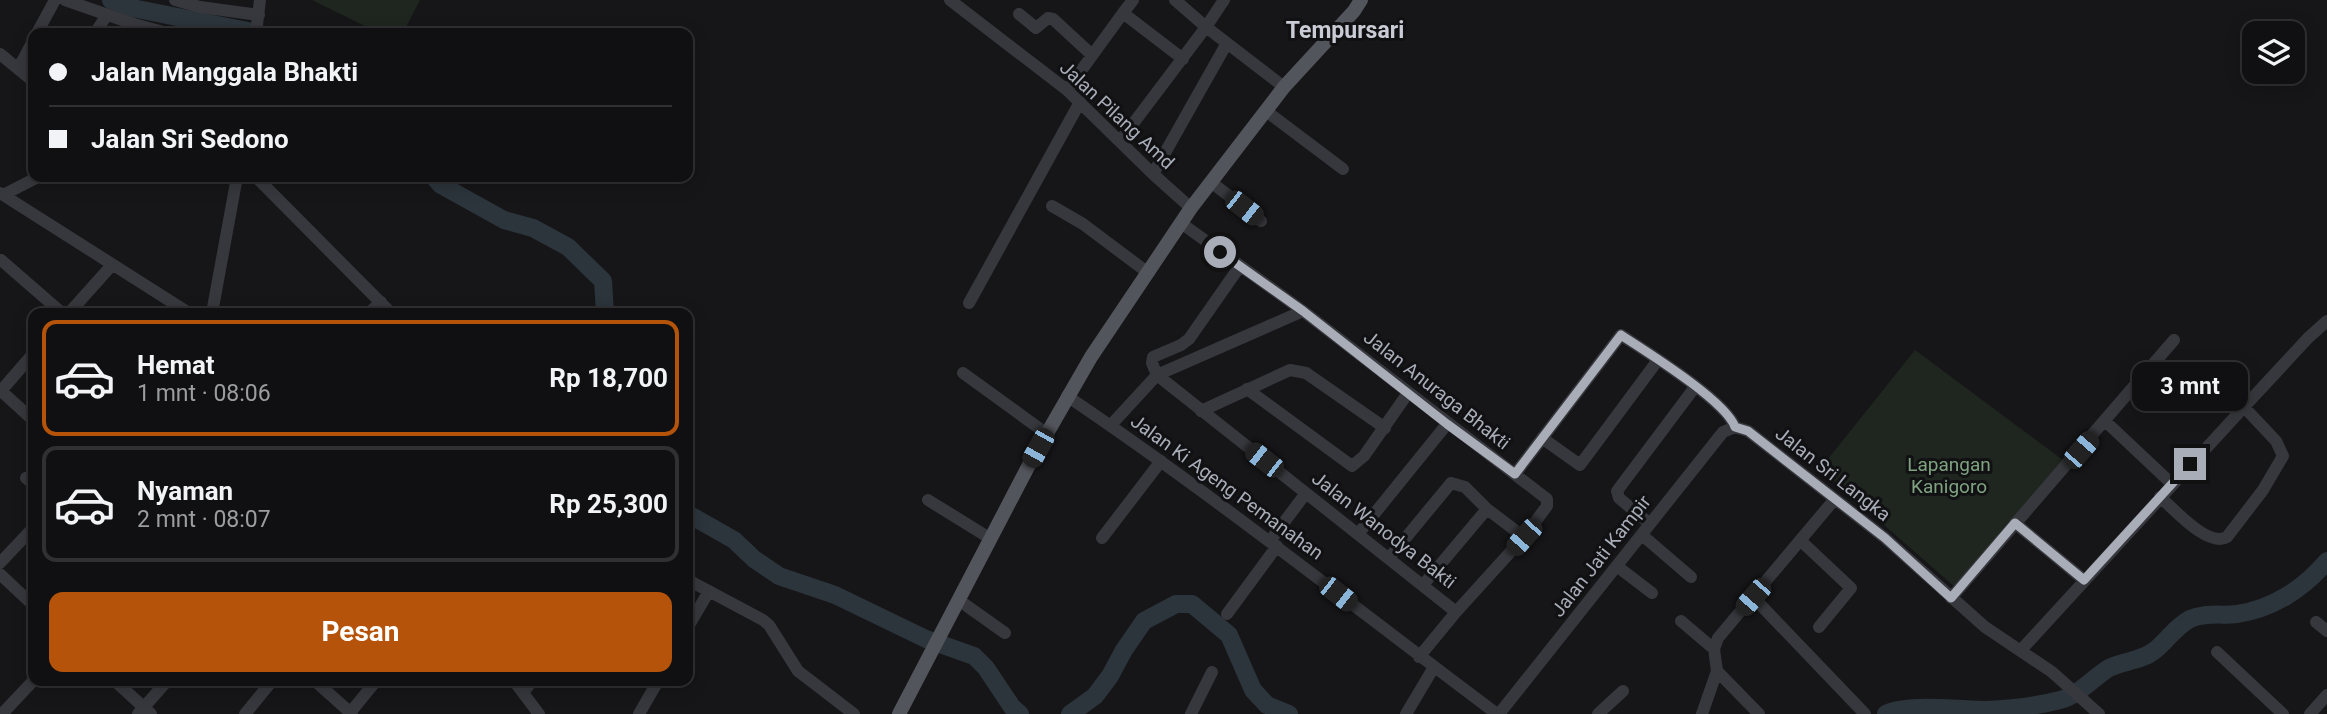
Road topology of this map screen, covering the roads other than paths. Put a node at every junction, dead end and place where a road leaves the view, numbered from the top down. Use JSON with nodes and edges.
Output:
{"nodes":[{"id":1,"x":55,"y":0,"type":"edge"},
{"id":2,"x":65,"y":0,"type":"edge"},
{"id":3,"x":175,"y":0,"type":"edge"},
{"id":4,"x":260,"y":0,"type":"edge"},
{"id":5,"x":950,"y":0,"type":"edge"},
{"id":6,"x":1133,"y":0,"type":"edge"},
{"id":7,"x":1175,"y":0,"type":"edge"},
{"id":8,"x":1224,"y":0,"type":"edge"},
{"id":9,"x":1361,"y":0,"type":"edge"},
{"id":10,"x":1123,"y":13,"type":"junction"},
{"id":11,"x":1019,"y":14,"type":"dead end"},
{"id":12,"x":107,"y":15,"type":"junction"},
{"id":13,"x":257,"y":23,"type":"edge"},
{"id":14,"x":1206,"y":27,"type":"junction"},
{"id":15,"x":40,"y":28,"type":"edge"},
{"id":16,"x":98,"y":28,"type":"edge"},
{"id":17,"x":150,"y":28,"type":"edge"},
{"id":18,"x":1227,"y":43,"type":"junction"},
{"id":19,"x":28,"y":50,"type":"edge"},
{"id":20,"x":0,"y":54,"type":"edge"},
{"id":21,"x":1092,"y":55,"type":"junction"},
{"id":22,"x":1183,"y":59,"type":"junction"},
{"id":23,"x":18,"y":69,"type":"junction"},
{"id":24,"x":28,"y":77,"type":"edge"},
{"id":25,"x":1284,"y":87,"type":"junction"},
{"id":26,"x":1066,"y":90,"type":"junction"},
{"id":27,"x":1080,"y":102,"type":"junction"},
{"id":28,"x":1266,"y":111,"type":"junction"},
{"id":29,"x":1120,"y":141,"type":"junction"},
{"id":30,"x":1343,"y":169,"type":"dead end"},
{"id":31,"x":1153,"y":174,"type":"junction"},
{"id":32,"x":28,"y":181,"type":"edge"},
{"id":33,"x":236,"y":182,"type":"edge"},
{"id":34,"x":261,"y":182,"type":"edge"},
{"id":35,"x":1211,"y":182,"type":"junction"},
{"id":36,"x":1,"y":192,"type":"edge"},
{"id":37,"x":1052,"y":206,"type":"dead end"},
{"id":38,"x":1191,"y":208,"type":"junction"},
{"id":39,"x":1261,"y":221,"type":"dead end"},
{"id":40,"x":1181,"y":223,"type":"junction"},
{"id":41,"x":1,"y":260,"type":"edge"},
{"id":42,"x":112,"y":265,"type":"junction"},
{"id":43,"x":1240,"y":266,"type":"junction"},
{"id":44,"x":1147,"y":272,"type":"junction"},
{"id":45,"x":381,"y":302,"type":"junction"},
{"id":46,"x":969,"y":303,"type":"dead end"},
{"id":47,"x":56,"y":308,"type":"edge"},
{"id":48,"x":73,"y":308,"type":"edge"},
{"id":49,"x":181,"y":308,"type":"edge"},
{"id":50,"x":213,"y":308,"type":"edge"},
{"id":51,"x":374,"y":308,"type":"edge"},
{"id":52,"x":386,"y":308,"type":"edge"},
{"id":53,"x":1303,"y":311,"type":"junction"},
{"id":54,"x":2327,"y":321,"type":"edge"},
{"id":55,"x":2174,"y":340,"type":"dead end"},
{"id":56,"x":28,"y":360,"type":"edge"},
{"id":57,"x":1658,"y":360,"type":"junction"},
{"id":58,"x":963,"y":373,"type":"dead end"},
{"id":59,"x":1157,"y":375,"type":"junction"},
{"id":60,"x":1695,"y":387,"type":"junction"},
{"id":61,"x":1247,"y":389,"type":"junction"},
{"id":62,"x":0,"y":391,"type":"edge"},
{"id":63,"x":1408,"y":394,"type":"junction"},
{"id":64,"x":1067,"y":396,"type":"junction"},
{"id":65,"x":2244,"y":407,"type":"junction"},
{"id":66,"x":1201,"y":411,"type":"junction"},
{"id":67,"x":28,"y":416,"type":"edge"},
{"id":68,"x":2105,"y":421,"type":"junction"},
{"id":69,"x":1447,"y":424,"type":"junction"},
{"id":70,"x":1111,"y":425,"type":"junction"},
{"id":71,"x":1735,"y":427,"type":"junction"},
{"id":72,"x":1385,"y":428,"type":"junction"},
{"id":73,"x":1046,"y":434,"type":"junction"},
{"id":74,"x":1542,"y":438,"type":"junction"},
{"id":75,"x":1160,"y":461,"type":"junction"},
{"id":76,"x":1515,"y":474,"type":"junction"},
{"id":77,"x":2172,"y":484,"type":"junction"},
{"id":78,"x":1306,"y":493,"type":"junction"},
{"id":79,"x":2160,"y":497,"type":"junction"},
{"id":80,"x":928,"y":500,"type":"dead end"},
{"id":81,"x":1834,"y":500,"type":"junction"},
{"id":82,"x":1487,"y":509,"type":"junction"},
{"id":83,"x":2015,"y":523,"type":"junction"},
{"id":84,"x":1650,"y":524,"type":"junction"},
{"id":85,"x":28,"y":533,"type":"edge"},
{"id":86,"x":1358,"y":534,"type":"junction"},
{"id":87,"x":1642,"y":535,"type":"junction"},
{"id":88,"x":1524,"y":537,"type":"junction"},
{"id":89,"x":1102,"y":538,"type":"dead end"},
{"id":90,"x":991,"y":539,"type":"junction"},
{"id":91,"x":1801,"y":541,"type":"junction"},
{"id":92,"x":1274,"y":544,"type":"junction"},
{"id":93,"x":1389,"y":558,"type":"junction"},
{"id":94,"x":0,"y":564,"type":"edge"},
{"id":95,"x":1618,"y":567,"type":"junction"},
{"id":96,"x":0,"y":574,"type":"edge"},
{"id":97,"x":1691,"y":577,"type":"dead end"},
{"id":98,"x":2084,"y":580,"type":"junction"},
{"id":99,"x":693,"y":583,"type":"edge"},
{"id":100,"x":1423,"y":585,"type":"junction"},
{"id":101,"x":709,"y":591,"type":"junction"},
{"id":102,"x":1651,"y":593,"type":"dead end"},
{"id":103,"x":1753,"y":597,"type":"junction"},
{"id":104,"x":1951,"y":598,"type":"junction"},
{"id":105,"x":28,"y":600,"type":"edge"},
{"id":106,"x":960,"y":601,"type":"junction"},
{"id":107,"x":1457,"y":612,"type":"junction"},
{"id":108,"x":1227,"y":614,"type":"dead end"},
{"id":109,"x":693,"y":619,"type":"edge"},
{"id":110,"x":1681,"y":621,"type":"dead end"},
{"id":111,"x":2316,"y":622,"type":"dead end"},
{"id":112,"x":1819,"y":627,"type":"dead end"},
{"id":113,"x":2327,"y":631,"type":"edge"},
{"id":114,"x":1005,"y":633,"type":"dead end"},
{"id":115,"x":1714,"y":649,"type":"junction"},
{"id":116,"x":2021,"y":650,"type":"junction"},
{"id":117,"x":2217,"y":652,"type":"dead end"},
{"id":118,"x":1419,"y":657,"type":"junction"},
{"id":119,"x":1434,"y":667,"type":"junction"},
{"id":120,"x":1717,"y":671,"type":"junction"},
{"id":121,"x":1212,"y":672,"type":"dead end"},
{"id":122,"x":28,"y":686,"type":"edge"},
{"id":123,"x":121,"y":686,"type":"edge"},
{"id":124,"x":163,"y":686,"type":"edge"},
{"id":125,"x":268,"y":686,"type":"edge"},
{"id":126,"x":320,"y":686,"type":"edge"},
{"id":127,"x":372,"y":686,"type":"edge"},
{"id":128,"x":518,"y":686,"type":"edge"},
{"id":129,"x":528,"y":686,"type":"edge"},
{"id":130,"x":655,"y":686,"type":"edge"},
{"id":131,"x":1623,"y":691,"type":"dead end"},
{"id":132,"x":523,"y":693,"type":"junction"},
{"id":133,"x":2327,"y":695,"type":"edge"},
{"id":134,"x":1607,"y":711,"type":"edge"},
{"id":135,"x":145,"y":712,"type":"edge"},
{"id":136,"x":2,"y":714,"type":"edge"},
{"id":137,"x":245,"y":714,"type":"edge"},
{"id":138,"x":350,"y":714,"type":"edge"},
{"id":139,"x":539,"y":714,"type":"edge"},
{"id":140,"x":639,"y":714,"type":"edge"},
{"id":141,"x":854,"y":714,"type":"edge"},
{"id":142,"x":899,"y":714,"type":"edge"},
{"id":143,"x":1191,"y":714,"type":"edge"},
{"id":144,"x":1406,"y":714,"type":"edge"},
{"id":145,"x":1498,"y":714,"type":"edge"},
{"id":146,"x":1702,"y":714,"type":"edge"},
{"id":147,"x":1759,"y":714,"type":"edge"},
{"id":148,"x":1865,"y":714,"type":"edge"},
{"id":149,"x":2099,"y":714,"type":"edge"},
{"id":150,"x":2283,"y":714,"type":"edge"},
{"id":151,"x":2310,"y":714,"type":"edge"}],
"edges":[{"from":1,"to":15,"type":"street"},
{"from":2,"to":12,"type":"street"},
{"from":3,"to":13,"type":"street"},
{"from":4,"to":13,"type":"street"},
{"from":5,"to":26,"type":"street","name":"Jalan Pilang Amd"},
{"from":6,"to":10,"type":"street"},
{"from":7,"to":14,"type":"street"},
{"from":8,"to":14,"type":"street"},
{"from":9,"to":25,"type":"main road"},
{"from":10,"to":21,"type":"street"},
{"from":10,"to":22,"type":"street"},
{"from":11,"to":21,"type":"street"},
{"from":12,"to":16,"type":"street"},
{"from":12,"to":17,"type":"street"},
{"from":14,"to":18,"type":"street"},
{"from":14,"to":22,"type":"street"},
{"from":18,"to":25,"type":"street"},
{"from":18,"to":31,"type":"street"},
{"from":19,"to":23,"type":"street"},
{"from":20,"to":23,"type":"street"},
{"from":21,"to":26,"type":"street"},
{"from":22,"to":29,"type":"street"},
{"from":23,"to":24,"type":"street"},
{"from":25,"to":28,"type":"main road"},
{"from":26,"to":27,"type":"street","name":"Jalan Pilang Amd"},
{"from":27,"to":29,"type":"street","name":"Jalan Pilang Amd"},
{"from":27,"to":46,"type":"street"},
{"from":28,"to":30,"type":"street"},
{"from":28,"to":35,"type":"main road"},
{"from":29,"to":31,"type":"street","name":"Jalan Pilang Amd"},
{"from":31,"to":38,"type":"street","name":"Jalan Pilang Amd"},
{"from":32,"to":36,"type":"street"},
{"from":33,"to":50,"type":"street"},
{"from":34,"to":45,"type":"street"},
{"from":35,"to":38,"type":"main road"},
{"from":35,"to":39,"type":"street"},
{"from":36,"to":42,"type":"street"},
{"from":37,"to":44,"type":"street"},
{"from":38,"to":40,"type":"main road"},
{"from":40,"to":43,"type":"street","name":"Jalan Anuraga Bhakti"},
{"from":40,"to":44,"type":"main road"},
{"from":41,"to":47,"type":"street"},
{"from":42,"to":48,"type":"street"},
{"from":42,"to":49,"type":"street"},
{"from":43,"to":53,"type":"street","name":"Jalan Anuraga Bhakti"},
{"from":43,"to":59,"type":"street"},
{"from":44,"to":64,"type":"main road"},
{"from":45,"to":51,"type":"street"},
{"from":45,"to":52,"type":"street"},
{"from":53,"to":59,"type":"street"},
{"from":53,"to":63,"type":"street","name":"Jalan Anuraga Bhakti"},
{"from":54,"to":65,"type":"street"},
{"from":55,"to":68,"type":"street"},
{"from":56,"to":62,"type":"street"},
{"from":57,"to":60,"type":"street","name":"Jalan Sri Langka"},
{"from":57,"to":74,"type":"street","name":"Jalan Sri Langka"},
{"from":57,"to":74,"type":"street"},
{"from":58,"to":73,"type":"street"},
{"from":59,"to":66,"type":"street","name":"Jalan Wanodya Bakti"},
{"from":59,"to":70,"type":"street"},
{"from":60,"to":71,"type":"street","name":"Jalan Sri Langka"},
{"from":60,"to":84,"type":"street"},
{"from":61,"to":66,"type":"street"},
{"from":61,"to":72,"type":"street"},
{"from":61,"to":72,"type":"street"},
{"from":62,"to":67,"type":"street"},
{"from":63,"to":69,"type":"street","name":"Jalan Anuraga Bhakti"},
{"from":63,"to":72,"type":"street"},
{"from":64,"to":70,"type":"street","name":"Jalan Ki Ageng Pemanahan"},
{"from":64,"to":73,"type":"main road"},
{"from":65,"to":77,"type":"street"},
{"from":65,"to":79,"type":"street"},
{"from":66,"to":78,"type":"street","name":"Jalan Wanodya Bakti"},
{"from":68,"to":77,"type":"street"},
{"from":68,"to":83,"type":"street"},
{"from":69,"to":76,"type":"street","name":"Jalan Anuraga Bhakti"},
{"from":69,"to":86,"type":"street"},
{"from":70,"to":75,"type":"street","name":"Jalan Ki Ageng Pemanahan"},
{"from":71,"to":81,"type":"street","name":"Jalan Sri Langka"},
{"from":71,"to":84,"type":"street","name":"Jalan Jati Kampir"},
{"from":73,"to":90,"type":"main road"},
{"from":74,"to":76,"type":"street"},
{"from":75,"to":89,"type":"street"},
{"from":75,"to":92,"type":"street","name":"Jalan Ki Ageng Pemanahan"},
{"from":76,"to":88,"type":"street","name":"Jalan Anuraga Bhakti"},
{"from":77,"to":79,"type":"street"},
{"from":78,"to":86,"type":"street","name":"Jalan Wanodya Bakti"},
{"from":78,"to":92,"type":"street"},
{"from":79,"to":98,"type":"street"},
{"from":80,"to":90,"type":"street"},
{"from":81,"to":91,"type":"street"},
{"from":81,"to":104,"type":"street","name":"Jalan Sri Langka"},
{"from":82,"to":88,"type":"street"},
{"from":82,"to":93,"type":"street"},
{"from":82,"to":100,"type":"street"},
{"from":83,"to":98,"type":"street"},
{"from":83,"to":104,"type":"street"},
{"from":84,"to":87,"type":"street","name":"Jalan Jati Kampir"},
{"from":85,"to":94,"type":"street"},
{"from":86,"to":93,"type":"street","name":"Jalan Wanodya Bakti"},
{"from":87,"to":95,"type":"street","name":"Jalan Jati Kampir"},
{"from":87,"to":97,"type":"street"},
{"from":88,"to":107,"type":"street"},
{"from":90,"to":106,"type":"main road"},
{"from":91,"to":103,"type":"street"},
{"from":91,"to":112,"type":"street"},
{"from":92,"to":108,"type":"street"},
{"from":92,"to":118,"type":"street","name":"Jalan Ki Ageng Pemanahan"},
{"from":93,"to":100,"type":"street","name":"Jalan Wanodya Bakti"},
{"from":95,"to":102,"type":"street"},
{"from":95,"to":145,"type":"street","name":"Jalan Jati Kampir"},
{"from":96,"to":105,"type":"street"},
{"from":98,"to":116,"type":"street"},
{"from":99,"to":101,"type":"street"},
{"from":100,"to":107,"type":"street","name":"Jalan Wanodya Bakti"},
{"from":101,"to":109,"type":"street"},
{"from":101,"to":141,"type":"street"},
{"from":103,"to":115,"type":"street"},
{"from":103,"to":148,"type":"street"},
{"from":104,"to":116,"type":"street","name":"Jalan Sri Langka"},
{"from":106,"to":114,"type":"street"},
{"from":106,"to":142,"type":"main road"},
{"from":107,"to":118,"type":"street"},
{"from":110,"to":115,"type":"street"},
{"from":111,"to":113,"type":"street"},
{"from":115,"to":120,"type":"street"},
{"from":116,"to":149,"type":"street","name":"Jalan Sri Langka"},
{"from":117,"to":150,"type":"street"},
{"from":118,"to":119,"type":"street","name":"Jalan Ki Ageng Pemanahan"},
{"from":119,"to":144,"type":"street"},
{"from":119,"to":145,"type":"street","name":"Jalan Ki Ageng Pemanahan"},
{"from":120,"to":146,"type":"street"},
{"from":120,"to":147,"type":"street"},
{"from":121,"to":143,"type":"street"},
{"from":122,"to":136,"type":"street"},
{"from":123,"to":135,"type":"street"},
{"from":124,"to":135,"type":"street"},
{"from":125,"to":137,"type":"street"},
{"from":126,"to":138,"type":"street"},
{"from":127,"to":138,"type":"street"},
{"from":128,"to":132,"type":"street"},
{"from":129,"to":132,"type":"street"},
{"from":130,"to":140,"type":"street"},
{"from":131,"to":134,"type":"street"},
{"from":132,"to":139,"type":"street"},
{"from":133,"to":151,"type":"street"}]}
